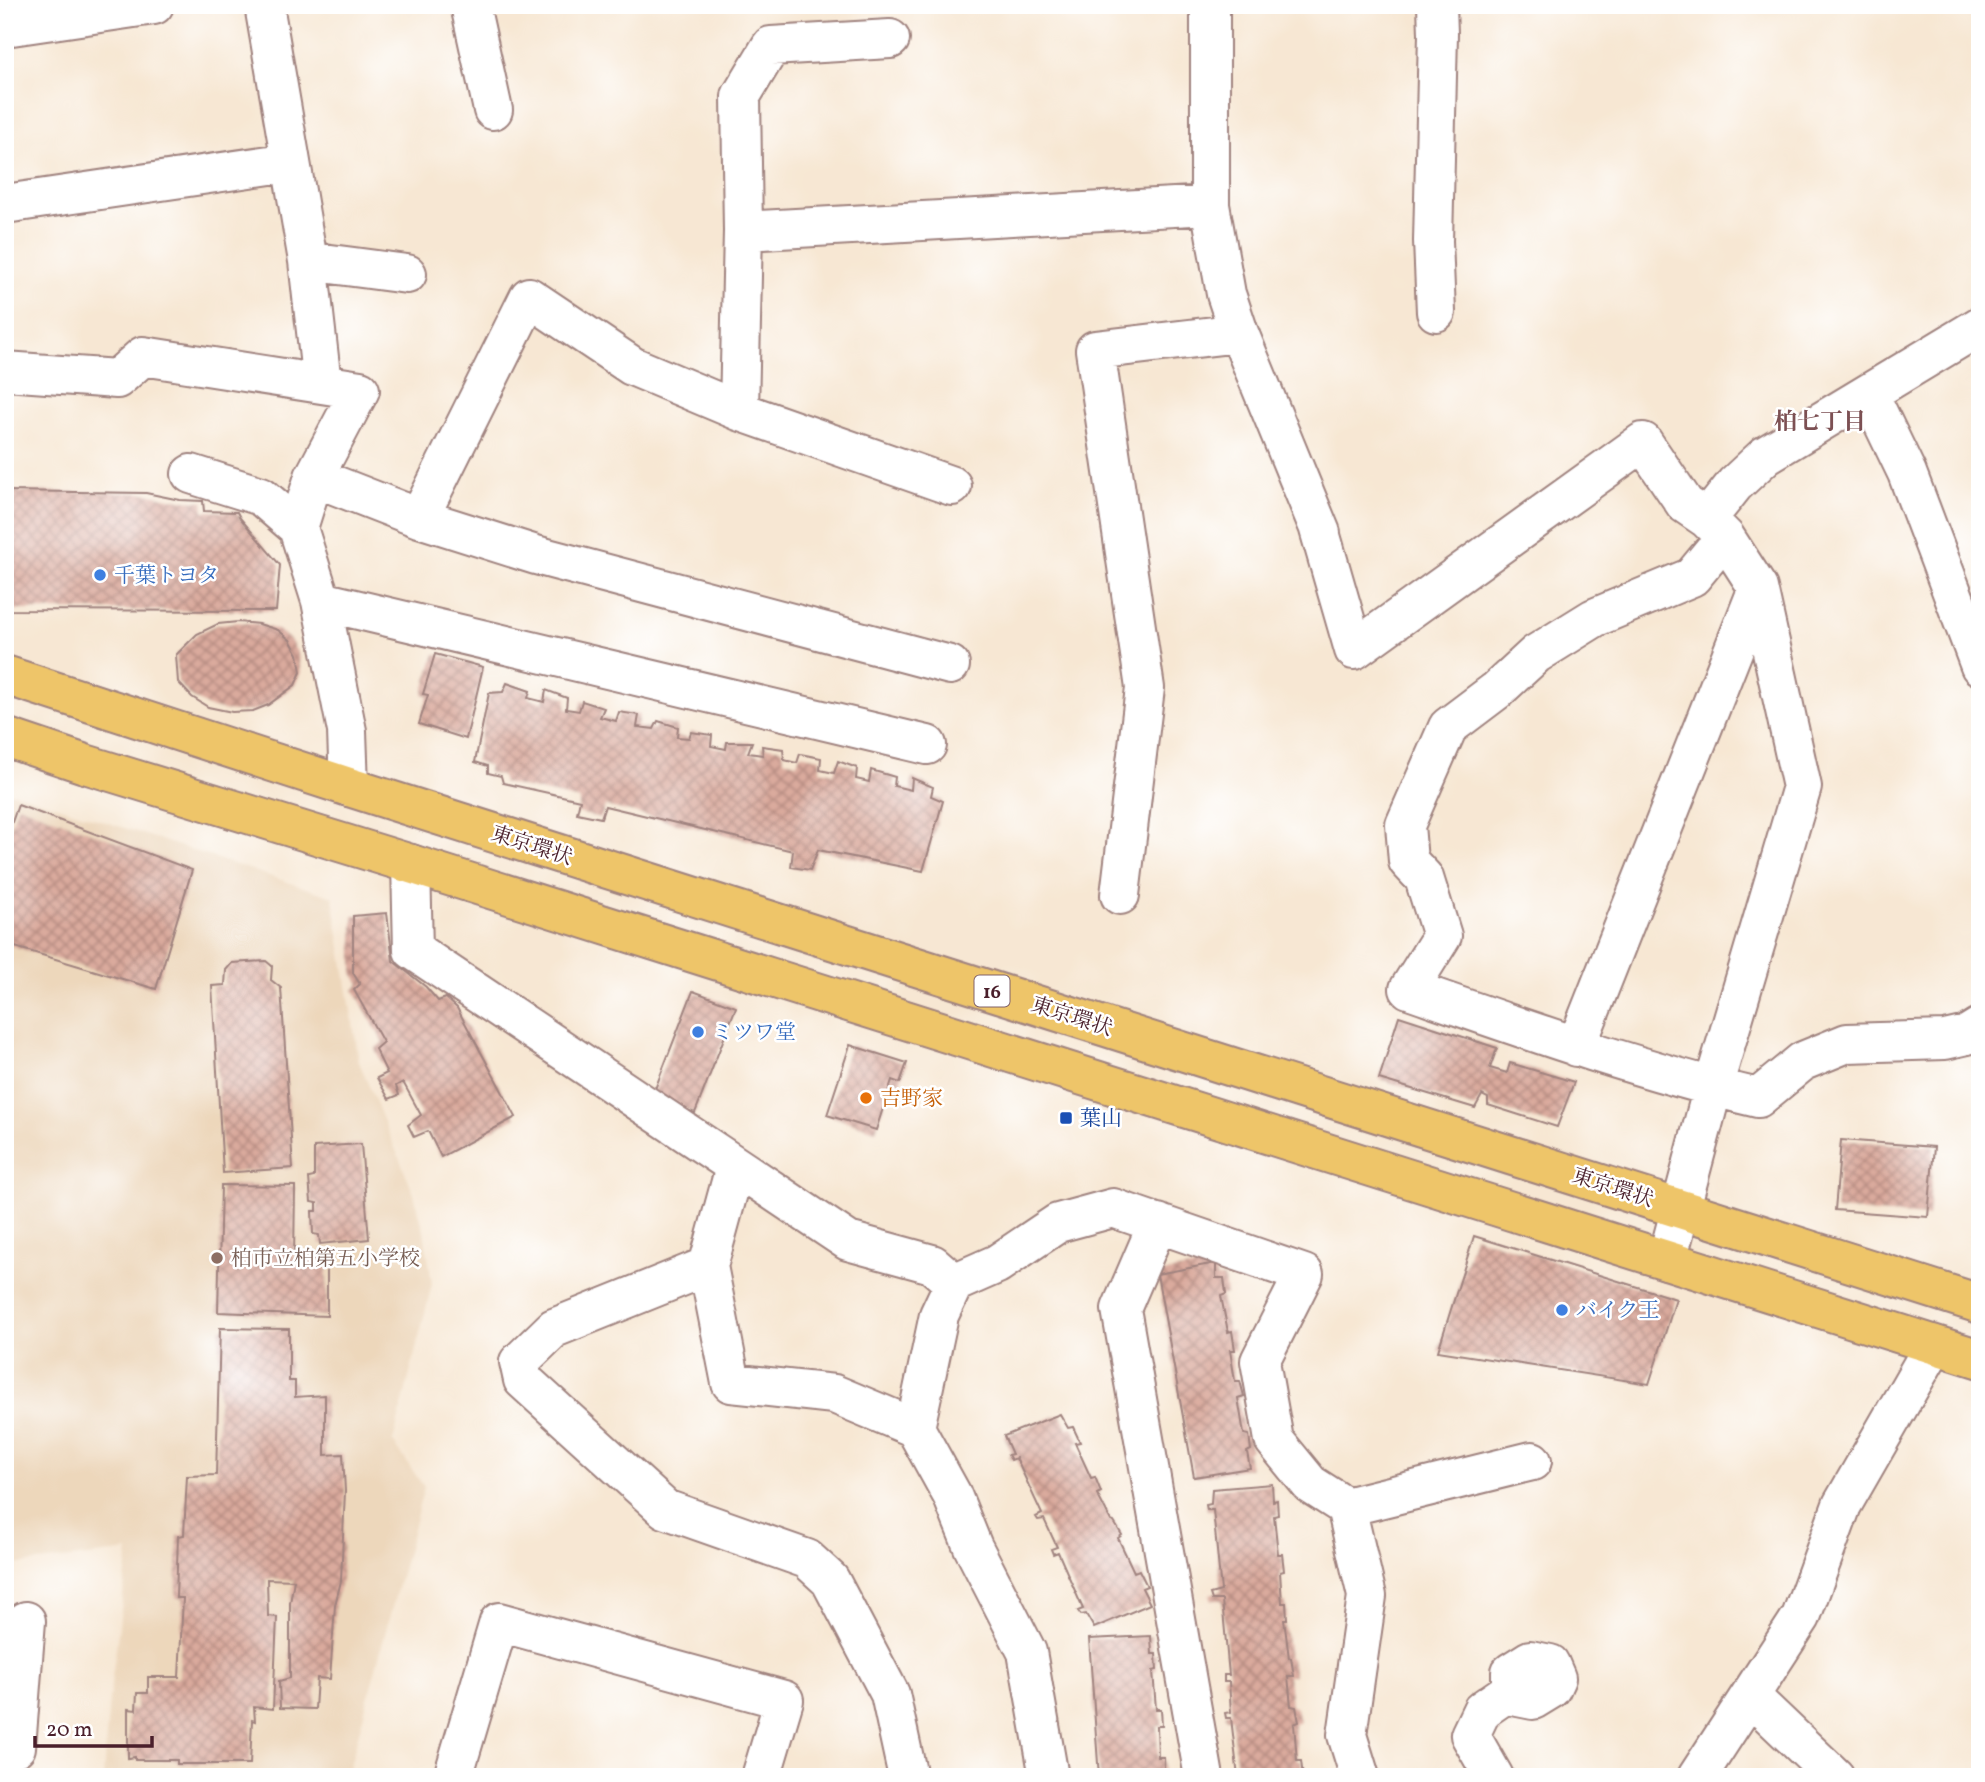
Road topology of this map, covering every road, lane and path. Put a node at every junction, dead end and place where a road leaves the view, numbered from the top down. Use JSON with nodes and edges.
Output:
{"nodes":[{"id":1,"x":154,"y":5,"type":"edge"},
{"id":2,"x":470,"y":5,"type":"edge"},
{"id":3,"x":1210,"y":5,"type":"edge"},
{"id":4,"x":1437,"y":5,"type":"edge"},
{"id":5,"x":275,"y":7,"type":"edge"},
{"id":6,"x":5,"y":27,"type":"edge"},
{"id":7,"x":890,"y":39,"type":"dead end"},
{"id":8,"x":493,"y":110,"type":"dead end"},
{"id":9,"x":290,"y":162,"type":"junction"},
{"id":10,"x":5,"y":204,"type":"edge"},
{"id":11,"x":1210,"y":205,"type":"junction"},
{"id":12,"x":743,"y":231,"type":"junction"},
{"id":13,"x":308,"y":261,"type":"junction"},
{"id":14,"x":407,"y":274,"type":"dead end"},
{"id":15,"x":1436,"y":313,"type":"dead end"},
{"id":16,"x":1979,"y":329,"type":"edge"},
{"id":17,"x":1239,"y":333,"type":"junction"},
{"id":18,"x":5,"y":371,"type":"edge"},
{"id":19,"x":323,"y":384,"type":"junction"},
{"id":20,"x":1869,"y":394,"type":"junction"},
{"id":21,"x":739,"y":411,"type":"junction"},
{"id":22,"x":191,"y":474,"type":"dead end"},
{"id":23,"x":314,"y":477,"type":"junction"},
{"id":24,"x":952,"y":486,"type":"dead end"},
{"id":25,"x":419,"y":518,"type":"junction"},
{"id":26,"x":298,"y":528,"type":"junction"},
{"id":27,"x":1716,"y":528,"type":"junction"},
{"id":28,"x":1758,"y":588,"type":"junction"},
{"id":29,"x":321,"y":601,"type":"junction"},
{"id":30,"x":950,"y":665,"type":"dead end"},
{"id":31,"x":1980,"y":666,"type":"edge"},
{"id":32,"x":5,"y":675,"type":"edge"},
{"id":33,"x":5,"y":737,"type":"edge"},
{"id":34,"x":927,"y":745,"type":"dead end"},
{"id":35,"x":349,"y":787,"type":"junction"},
{"id":36,"x":411,"y":864,"type":"junction"},
{"id":37,"x":1120,"y":895,"type":"dead end"},
{"id":38,"x":1980,"y":1027,"type":"edge"},
{"id":39,"x":1576,"y":1047,"type":"junction"},
{"id":40,"x":1713,"y":1087,"type":"junction"},
{"id":41,"x":735,"y":1167,"type":"junction"},
{"id":42,"x":1681,"y":1209,"type":"junction"},
{"id":43,"x":1158,"y":1223,"type":"junction"},
{"id":44,"x":1667,"y":1260,"type":"junction"},
{"id":45,"x":708,"y":1266,"type":"junction"},
{"id":46,"x":954,"y":1283,"type":"junction"},
{"id":47,"x":1980,"y":1304,"type":"edge"},
{"id":48,"x":1934,"y":1345,"type":"junction"},
{"id":49,"x":1980,"y":1359,"type":"edge"},
{"id":50,"x":915,"y":1428,"type":"junction"},
{"id":51,"x":1532,"y":1461,"type":"dead end"},
{"id":52,"x":1346,"y":1507,"type":"junction"},
{"id":53,"x":26,"y":1621,"type":"dead end"},
{"id":54,"x":1511,"y":1690,"type":"dead end"},
{"id":55,"x":1750,"y":1696,"type":"junction"},
{"id":56,"x":5,"y":1748,"type":"edge"},
{"id":57,"x":453,"y":1777,"type":"edge"},
{"id":58,"x":761,"y":1777,"type":"edge"},
{"id":59,"x":908,"y":1777,"type":"edge"},
{"id":60,"x":1049,"y":1777,"type":"edge"},
{"id":61,"x":1204,"y":1777,"type":"edge"},
{"id":62,"x":1360,"y":1777,"type":"edge"},
{"id":63,"x":1494,"y":1777,"type":"edge"},
{"id":64,"x":1697,"y":1777,"type":"edge"},
{"id":65,"x":1835,"y":1777,"type":"edge"}],
"edges":[{"from":1,"to":6,"type":"street"},
{"from":2,"to":8,"type":"street"},
{"from":3,"to":11,"type":"street"},
{"from":4,"to":15,"type":"street"},
{"from":5,"to":9,"type":"street"},
{"from":7,"to":12,"type":"street"},
{"from":9,"to":10,"type":"street"},
{"from":9,"to":13,"type":"street"},
{"from":11,"to":12,"type":"street"},
{"from":11,"to":17,"type":"street"},
{"from":12,"to":21,"type":"street"},
{"from":13,"to":14,"type":"street"},
{"from":13,"to":19,"type":"street"},
{"from":16,"to":20,"type":"street"},
{"from":17,"to":27,"type":"street"},
{"from":17,"to":37,"type":"street"},
{"from":18,"to":19,"type":"street"},
{"from":19,"to":23,"type":"street"},
{"from":20,"to":27,"type":"street"},
{"from":20,"to":31,"type":"street"},
{"from":21,"to":24,"type":"street"},
{"from":21,"to":25,"type":"street"},
{"from":22,"to":26,"type":"street"},
{"from":23,"to":25,"type":"street"},
{"from":23,"to":26,"type":"street"},
{"from":25,"to":30,"type":"street"},
{"from":26,"to":29,"type":"street"},
{"from":27,"to":28,"type":"street"},
{"from":27,"to":39,"type":"street"},
{"from":28,"to":39,"type":"street"},
{"from":28,"to":40,"type":"street"},
{"from":29,"to":34,"type":"street"},
{"from":29,"to":35,"type":"street"},
{"from":32,"to":35,"type":"highway","name":"東京環状","number":"16"},
{"from":33,"to":36,"type":"highway"},
{"from":35,"to":42,"type":"highway","name":"東京環状","number":"16"},
{"from":36,"to":41,"type":"street"},
{"from":36,"to":44,"type":"highway"},
{"from":38,"to":40,"type":"street"},
{"from":39,"to":40,"type":"street"},
{"from":40,"to":42,"type":"street"},
{"from":41,"to":45,"type":"street"},
{"from":41,"to":46,"type":"street"},
{"from":42,"to":44,"type":"street"},
{"from":42,"to":47,"type":"highway","name":"東京環状","number":"16"},
{"from":43,"to":46,"type":"street"},
{"from":43,"to":52,"type":"street"},
{"from":43,"to":61,"type":"street"},
{"from":44,"to":48,"type":"highway"},
{"from":45,"to":50,"type":"street"},
{"from":45,"to":59,"type":"street"},
{"from":46,"to":50,"type":"street"},
{"from":48,"to":49,"type":"highway"},
{"from":48,"to":55,"type":"street"},
{"from":50,"to":60,"type":"street"},
{"from":51,"to":52,"type":"street"},
{"from":52,"to":62,"type":"street"},
{"from":53,"to":56,"type":"street"},
{"from":54,"to":63,"type":"street"},
{"from":55,"to":64,"type":"street"},
{"from":55,"to":65,"type":"street"},
{"from":57,"to":58,"type":"street"}]}
